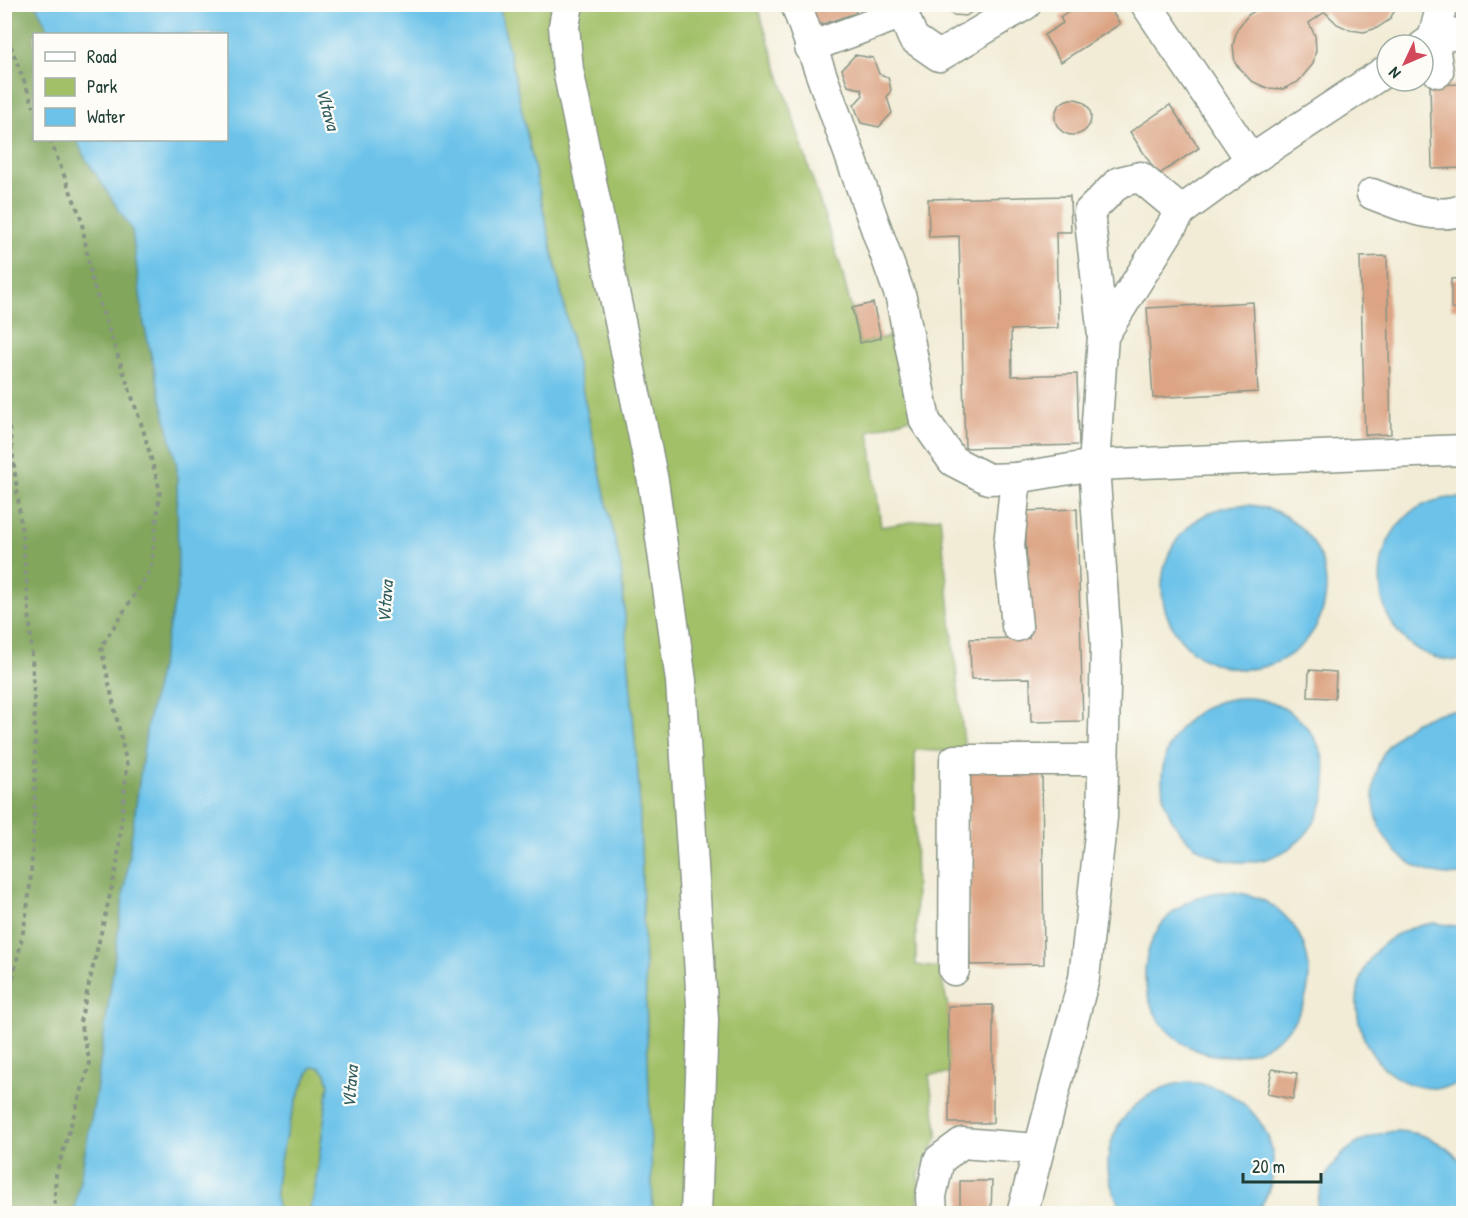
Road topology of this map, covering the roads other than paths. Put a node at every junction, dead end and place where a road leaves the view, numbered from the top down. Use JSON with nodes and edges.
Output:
{"nodes":[{"id":1,"x":568,"y":4,"type":"edge"},
{"id":2,"x":796,"y":4,"type":"edge"},
{"id":3,"x":1026,"y":4,"type":"edge"},
{"id":4,"x":1146,"y":4,"type":"edge"},
{"id":5,"x":1442,"y":4,"type":"edge"},
{"id":6,"x":901,"y":9,"type":"edge"},
{"id":7,"x":1464,"y":32,"type":"edge"},
{"id":8,"x":1432,"y":33,"type":"edge"},
{"id":9,"x":1435,"y":41,"type":"edge"},
{"id":10,"x":810,"y":47,"type":"junction"},
{"id":11,"x":1435,"y":63,"type":"edge"},
{"id":12,"x":1438,"y":72,"type":"dead end"},
{"id":13,"x":1375,"y":78,"type":"edge"},
{"id":14,"x":1251,"y":160,"type":"junction"},
{"id":15,"x":1372,"y":194,"type":"dead end"},
{"id":16,"x":1464,"y":209,"type":"edge"},
{"id":17,"x":1181,"y":211,"type":"junction"},
{"id":18,"x":1103,"y":336,"type":"junction"},
{"id":19,"x":1464,"y":450,"type":"edge"},
{"id":20,"x":1094,"y":465,"type":"junction"},
{"id":21,"x":1016,"y":478,"type":"junction"},
{"id":22,"x":1017,"y":626,"type":"dead end"},
{"id":23,"x":1104,"y":760,"type":"junction"},
{"id":24,"x":954,"y":970,"type":"dead end"},
{"id":25,"x":1038,"y":1149,"type":"junction"},
{"id":26,"x":696,"y":1214,"type":"edge"},
{"id":27,"x":932,"y":1214,"type":"edge"},
{"id":28,"x":1022,"y":1214,"type":"edge"}],
"edges":[{"from":1,"to":26,"type":"lane"},
{"from":2,"to":10,"type":"lane"},
{"from":3,"to":6,"type":"lane"},
{"from":4,"to":14,"type":"lane"},
{"from":5,"to":8,"type":"lane"},
{"from":6,"to":10,"type":"lane"},
{"from":7,"to":9,"type":"lane"},
{"from":10,"to":21,"type":"lane"},
{"from":11,"to":12,"type":"lane"},
{"from":13,"to":14,"type":"lane"},
{"from":14,"to":17,"type":"lane"},
{"from":15,"to":16,"type":"lane"},
{"from":17,"to":18,"type":"lane"},
{"from":17,"to":18,"type":"lane"},
{"from":18,"to":20,"type":"lane"},
{"from":19,"to":20,"type":"lane"},
{"from":20,"to":21,"type":"lane"},
{"from":20,"to":23,"type":"lane"},
{"from":21,"to":22,"type":"lane"},
{"from":23,"to":24,"type":"lane"},
{"from":23,"to":25,"type":"lane"},
{"from":25,"to":27,"type":"lane"},
{"from":25,"to":28,"type":"lane"}]}
